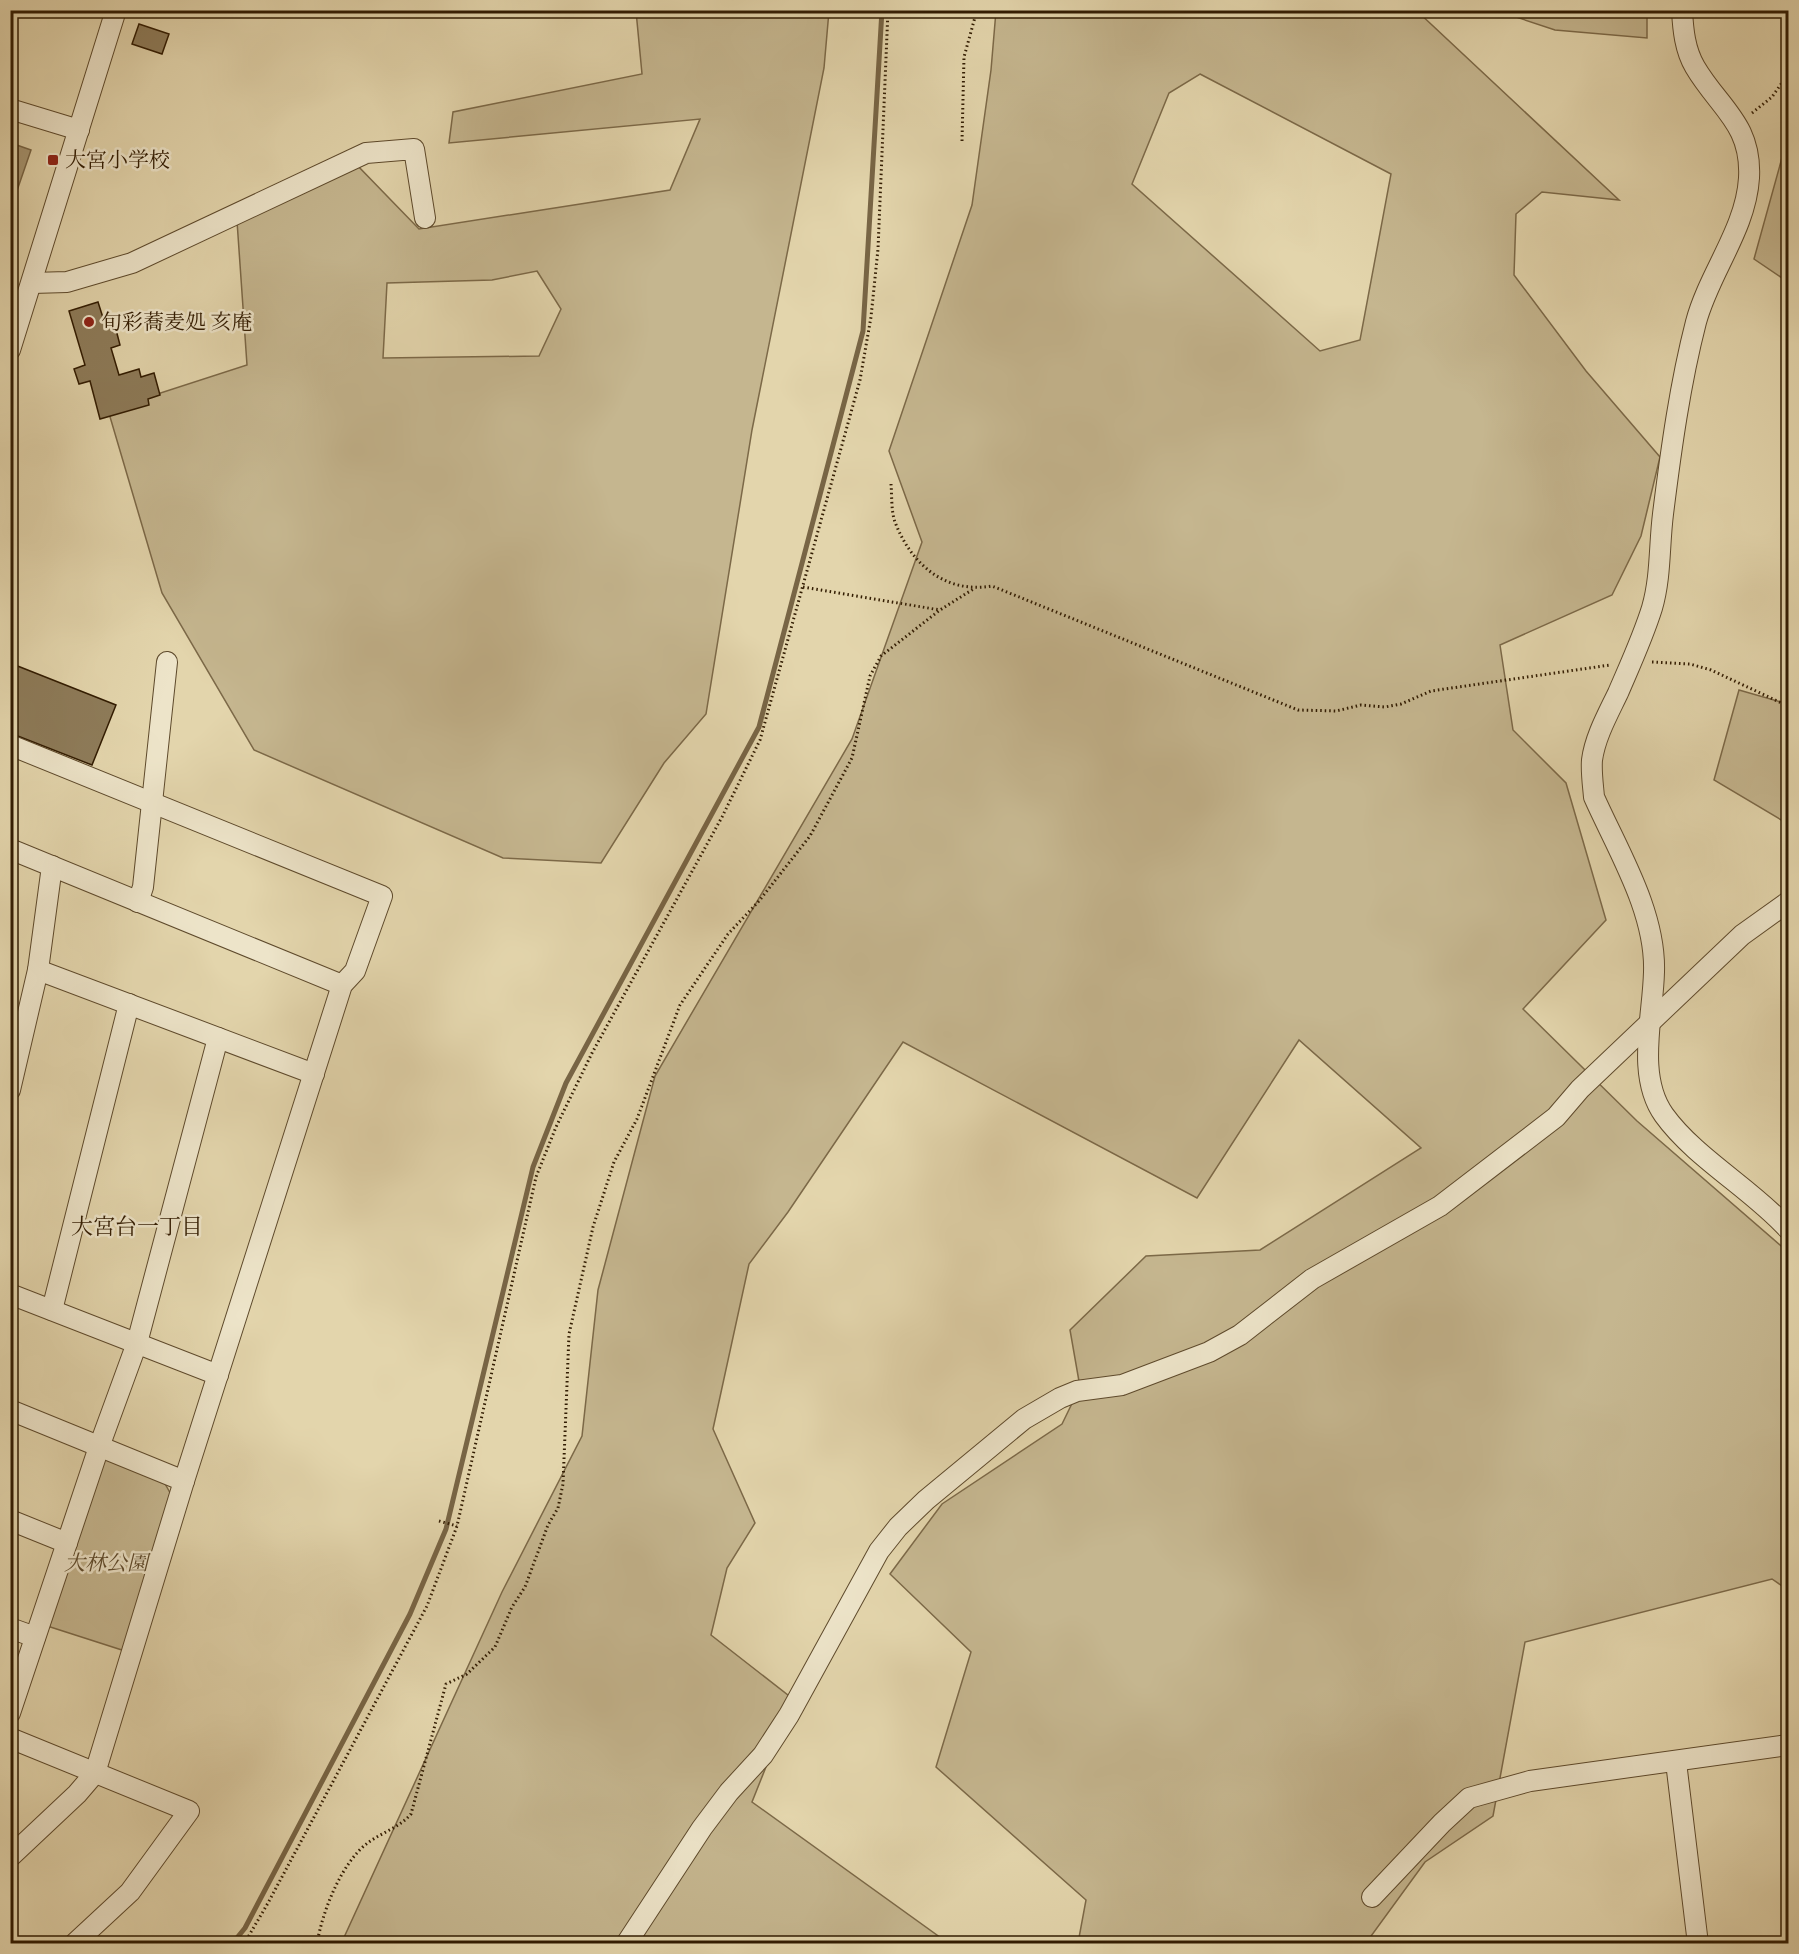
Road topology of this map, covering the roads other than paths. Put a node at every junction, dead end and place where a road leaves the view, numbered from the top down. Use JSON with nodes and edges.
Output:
{"nodes":[{"id":1,"x":116,"y":10,"type":"edge"},
{"id":2,"x":1682,"y":10,"type":"edge"},
{"id":3,"x":10,"y":109,"type":"edge"},
{"id":4,"x":79,"y":130,"type":"junction"},
{"id":5,"x":425,"y":218,"type":"dead end"},
{"id":6,"x":32,"y":283,"type":"junction"},
{"id":7,"x":10,"y":350,"type":"edge"},
{"id":8,"x":167,"y":662,"type":"dead end"},
{"id":9,"x":10,"y":745,"type":"edge"},
{"id":10,"x":153,"y":802,"type":"junction"},
{"id":11,"x":10,"y":849,"type":"edge"},
{"id":12,"x":52,"y":866,"type":"junction"},
{"id":13,"x":138,"y":902,"type":"junction"},
{"id":14,"x":1788,"y":902,"type":"edge"},
{"id":15,"x":38,"y":970,"type":"junction"},
{"id":16,"x":342,"y":985,"type":"junction"},
{"id":17,"x":129,"y":1004,"type":"junction"},
{"id":18,"x":1652,"y":1020,"type":"junction"},
{"id":19,"x":218,"y":1038,"type":"junction"},
{"id":20,"x":314,"y":1074,"type":"junction"},
{"id":21,"x":10,"y":1090,"type":"edge"},
{"id":22,"x":1788,"y":1229,"type":"edge"},
{"id":23,"x":10,"y":1294,"type":"edge"},
{"id":24,"x":52,"y":1310,"type":"junction"},
{"id":25,"x":136,"y":1343,"type":"junction"},
{"id":26,"x":218,"y":1375,"type":"junction"},
{"id":27,"x":10,"y":1410,"type":"edge"},
{"id":28,"x":99,"y":1447,"type":"junction"},
{"id":29,"x":184,"y":1481,"type":"junction"},
{"id":30,"x":10,"y":1520,"type":"edge"},
{"id":31,"x":67,"y":1543,"type":"junction"},
{"id":32,"x":10,"y":1628,"type":"edge"},
{"id":33,"x":35,"y":1638,"type":"junction"},
{"id":34,"x":10,"y":1713,"type":"edge"},
{"id":35,"x":10,"y":1738,"type":"edge"},
{"id":36,"x":1788,"y":1745,"type":"edge"},
{"id":37,"x":1676,"y":1762,"type":"junction"},
{"id":38,"x":95,"y":1773,"type":"junction"},
{"id":39,"x":12,"y":1853,"type":"edge"},
{"id":40,"x":1372,"y":1897,"type":"dead end"},
{"id":41,"x":74,"y":1944,"type":"edge"},
{"id":42,"x":626,"y":1944,"type":"edge"},
{"id":43,"x":1698,"y":1944,"type":"edge"}],
"edges":[{"from":1,"to":4,"type":"street"},
{"from":2,"to":18,"type":"street"},
{"from":3,"to":4,"type":"street"},
{"from":4,"to":6,"type":"street"},
{"from":5,"to":6,"type":"street"},
{"from":6,"to":7,"type":"street"},
{"from":8,"to":10,"type":"street"},
{"from":9,"to":10,"type":"street"},
{"from":10,"to":13,"type":"street"},
{"from":10,"to":16,"type":"street"},
{"from":11,"to":12,"type":"street"},
{"from":12,"to":13,"type":"street"},
{"from":12,"to":15,"type":"street"},
{"from":13,"to":16,"type":"street"},
{"from":14,"to":18,"type":"street"},
{"from":15,"to":17,"type":"street"},
{"from":15,"to":21,"type":"street"},
{"from":16,"to":20,"type":"street"},
{"from":17,"to":19,"type":"street"},
{"from":17,"to":24,"type":"street"},
{"from":18,"to":22,"type":"street"},
{"from":18,"to":42,"type":"street"},
{"from":19,"to":20,"type":"street"},
{"from":19,"to":25,"type":"street"},
{"from":20,"to":26,"type":"street"},
{"from":23,"to":24,"type":"street"},
{"from":24,"to":25,"type":"street"},
{"from":25,"to":26,"type":"street"},
{"from":25,"to":28,"type":"street"},
{"from":26,"to":29,"type":"street"},
{"from":27,"to":28,"type":"street"},
{"from":28,"to":29,"type":"street"},
{"from":28,"to":31,"type":"street"},
{"from":29,"to":38,"type":"street"},
{"from":30,"to":31,"type":"street"},
{"from":31,"to":33,"type":"street"},
{"from":32,"to":33,"type":"street"},
{"from":33,"to":34,"type":"street"},
{"from":35,"to":38,"type":"street"},
{"from":36,"to":37,"type":"street"},
{"from":37,"to":40,"type":"street"},
{"from":37,"to":43,"type":"street"},
{"from":38,"to":39,"type":"street"},
{"from":38,"to":41,"type":"street"}]}
